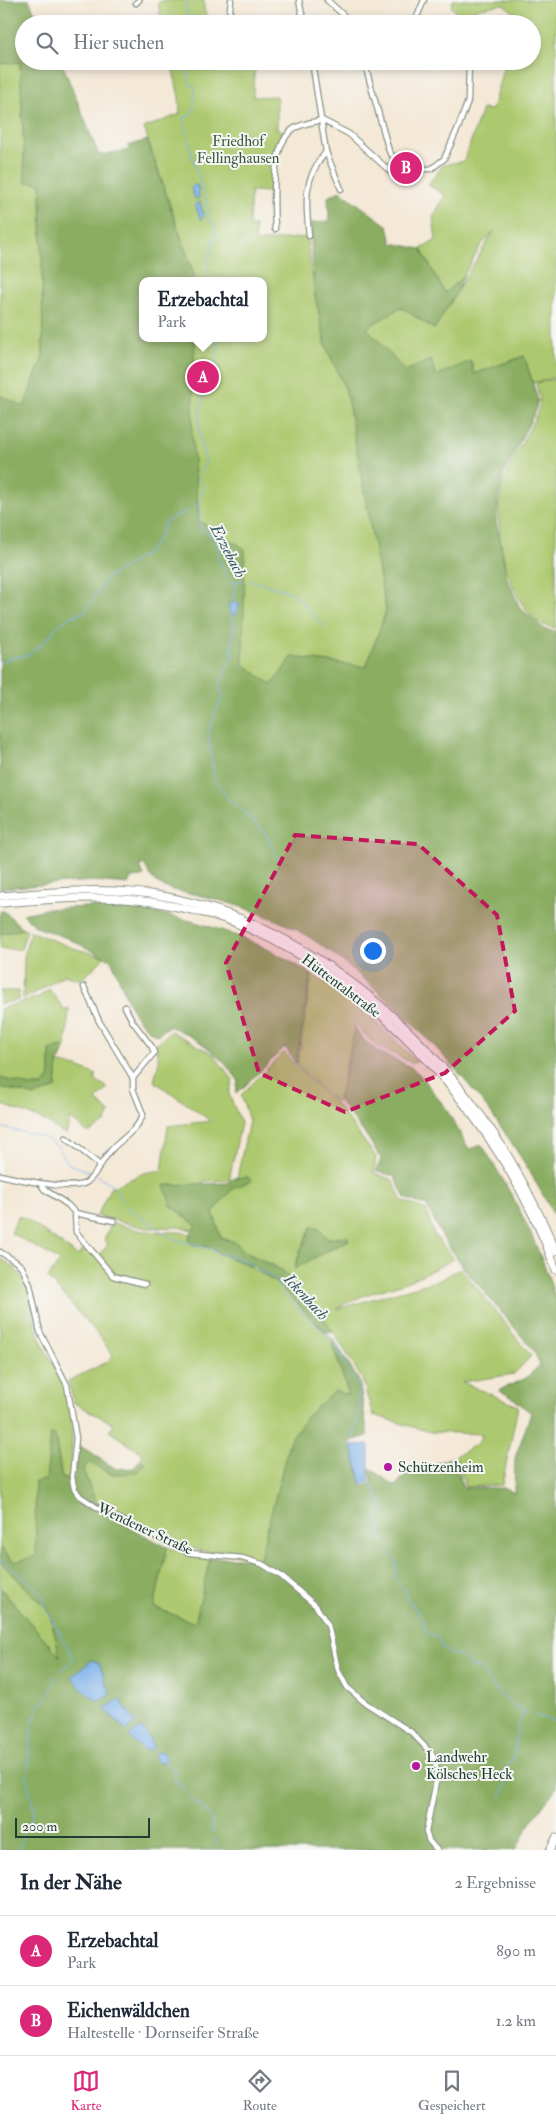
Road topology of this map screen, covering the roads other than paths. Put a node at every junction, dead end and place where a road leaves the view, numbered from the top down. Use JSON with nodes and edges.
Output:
{"nodes":[{"id":1,"x":231,"y":0,"type":"edge"},
{"id":2,"x":299,"y":0,"type":"edge"},
{"id":3,"x":327,"y":0,"type":"edge"},
{"id":4,"x":424,"y":0,"type":"edge"},
{"id":5,"x":229,"y":15,"type":"edge"},
{"id":6,"x":302,"y":15,"type":"edge"},
{"id":7,"x":343,"y":15,"type":"edge"},
{"id":8,"x":418,"y":15,"type":"edge"},
{"id":9,"x":314,"y":70,"type":"edge"},
{"id":10,"x":366,"y":70,"type":"edge"},
{"id":11,"x":469,"y":70,"type":"edge"},
{"id":12,"x":322,"y":120,"type":"junction"},
{"id":13,"x":326,"y":152,"type":"junction"},
{"id":14,"x":402,"y":169,"type":"junction"},
{"id":15,"x":341,"y":189,"type":"dead end"},
{"id":16,"x":275,"y":228,"type":"dead end"},
{"id":17,"x":309,"y":236,"type":"dead end"},
{"id":18,"x":0,"y":896,"type":"edge"},
{"id":19,"x":0,"y":903,"type":"edge"},
{"id":20,"x":84,"y":987,"type":"dead end"},
{"id":21,"x":125,"y":1007,"type":"dead end"},
{"id":22,"x":133,"y":1078,"type":"junction"},
{"id":23,"x":66,"y":1138,"type":"dead end"},
{"id":24,"x":100,"y":1165,"type":"junction"},
{"id":25,"x":0,"y":1175,"type":"edge"},
{"id":26,"x":40,"y":1183,"type":"junction"},
{"id":27,"x":75,"y":1213,"type":"junction"},
{"id":28,"x":114,"y":1221,"type":"dead end"},
{"id":29,"x":556,"y":1251,"type":"edge"},
{"id":30,"x":0,"y":1252,"type":"edge"},
{"id":31,"x":556,"y":1270,"type":"edge"},
{"id":32,"x":145,"y":1284,"type":"dead end"},
{"id":33,"x":556,"y":1838,"type":"edge"},
{"id":34,"x":437,"y":1850,"type":"edge"},
{"id":35,"x":550,"y":1850,"type":"edge"}],
"edges":[{"from":1,"to":5,"type":"street"},
{"from":2,"to":6,"type":"street"},
{"from":3,"to":7,"type":"street"},
{"from":4,"to":8,"type":"street"},
{"from":9,"to":12,"type":"street"},
{"from":10,"to":14,"type":"street"},
{"from":11,"to":14,"type":"street"},
{"from":12,"to":13,"type":"street"},
{"from":12,"to":14,"type":"street"},
{"from":12,"to":16,"type":"street"},
{"from":13,"to":15,"type":"street"},
{"from":13,"to":17,"type":"street"},
{"from":18,"to":29,"type":"highway","name":"Hüttentalstraße"},
{"from":19,"to":31,"type":"highway","name":"Hüttentalstraße"},
{"from":20,"to":22,"type":"street"},
{"from":21,"to":22,"type":"street"},
{"from":22,"to":24,"type":"street"},
{"from":23,"to":24,"type":"street"},
{"from":24,"to":26,"type":"street"},
{"from":25,"to":26,"type":"street"},
{"from":26,"to":27,"type":"street"},
{"from":27,"to":28,"type":"street"},
{"from":27,"to":32,"type":"street"},
{"from":30,"to":34,"type":"street","name":"Wendener Straße"},
{"from":33,"to":35,"type":"highway"}]}
